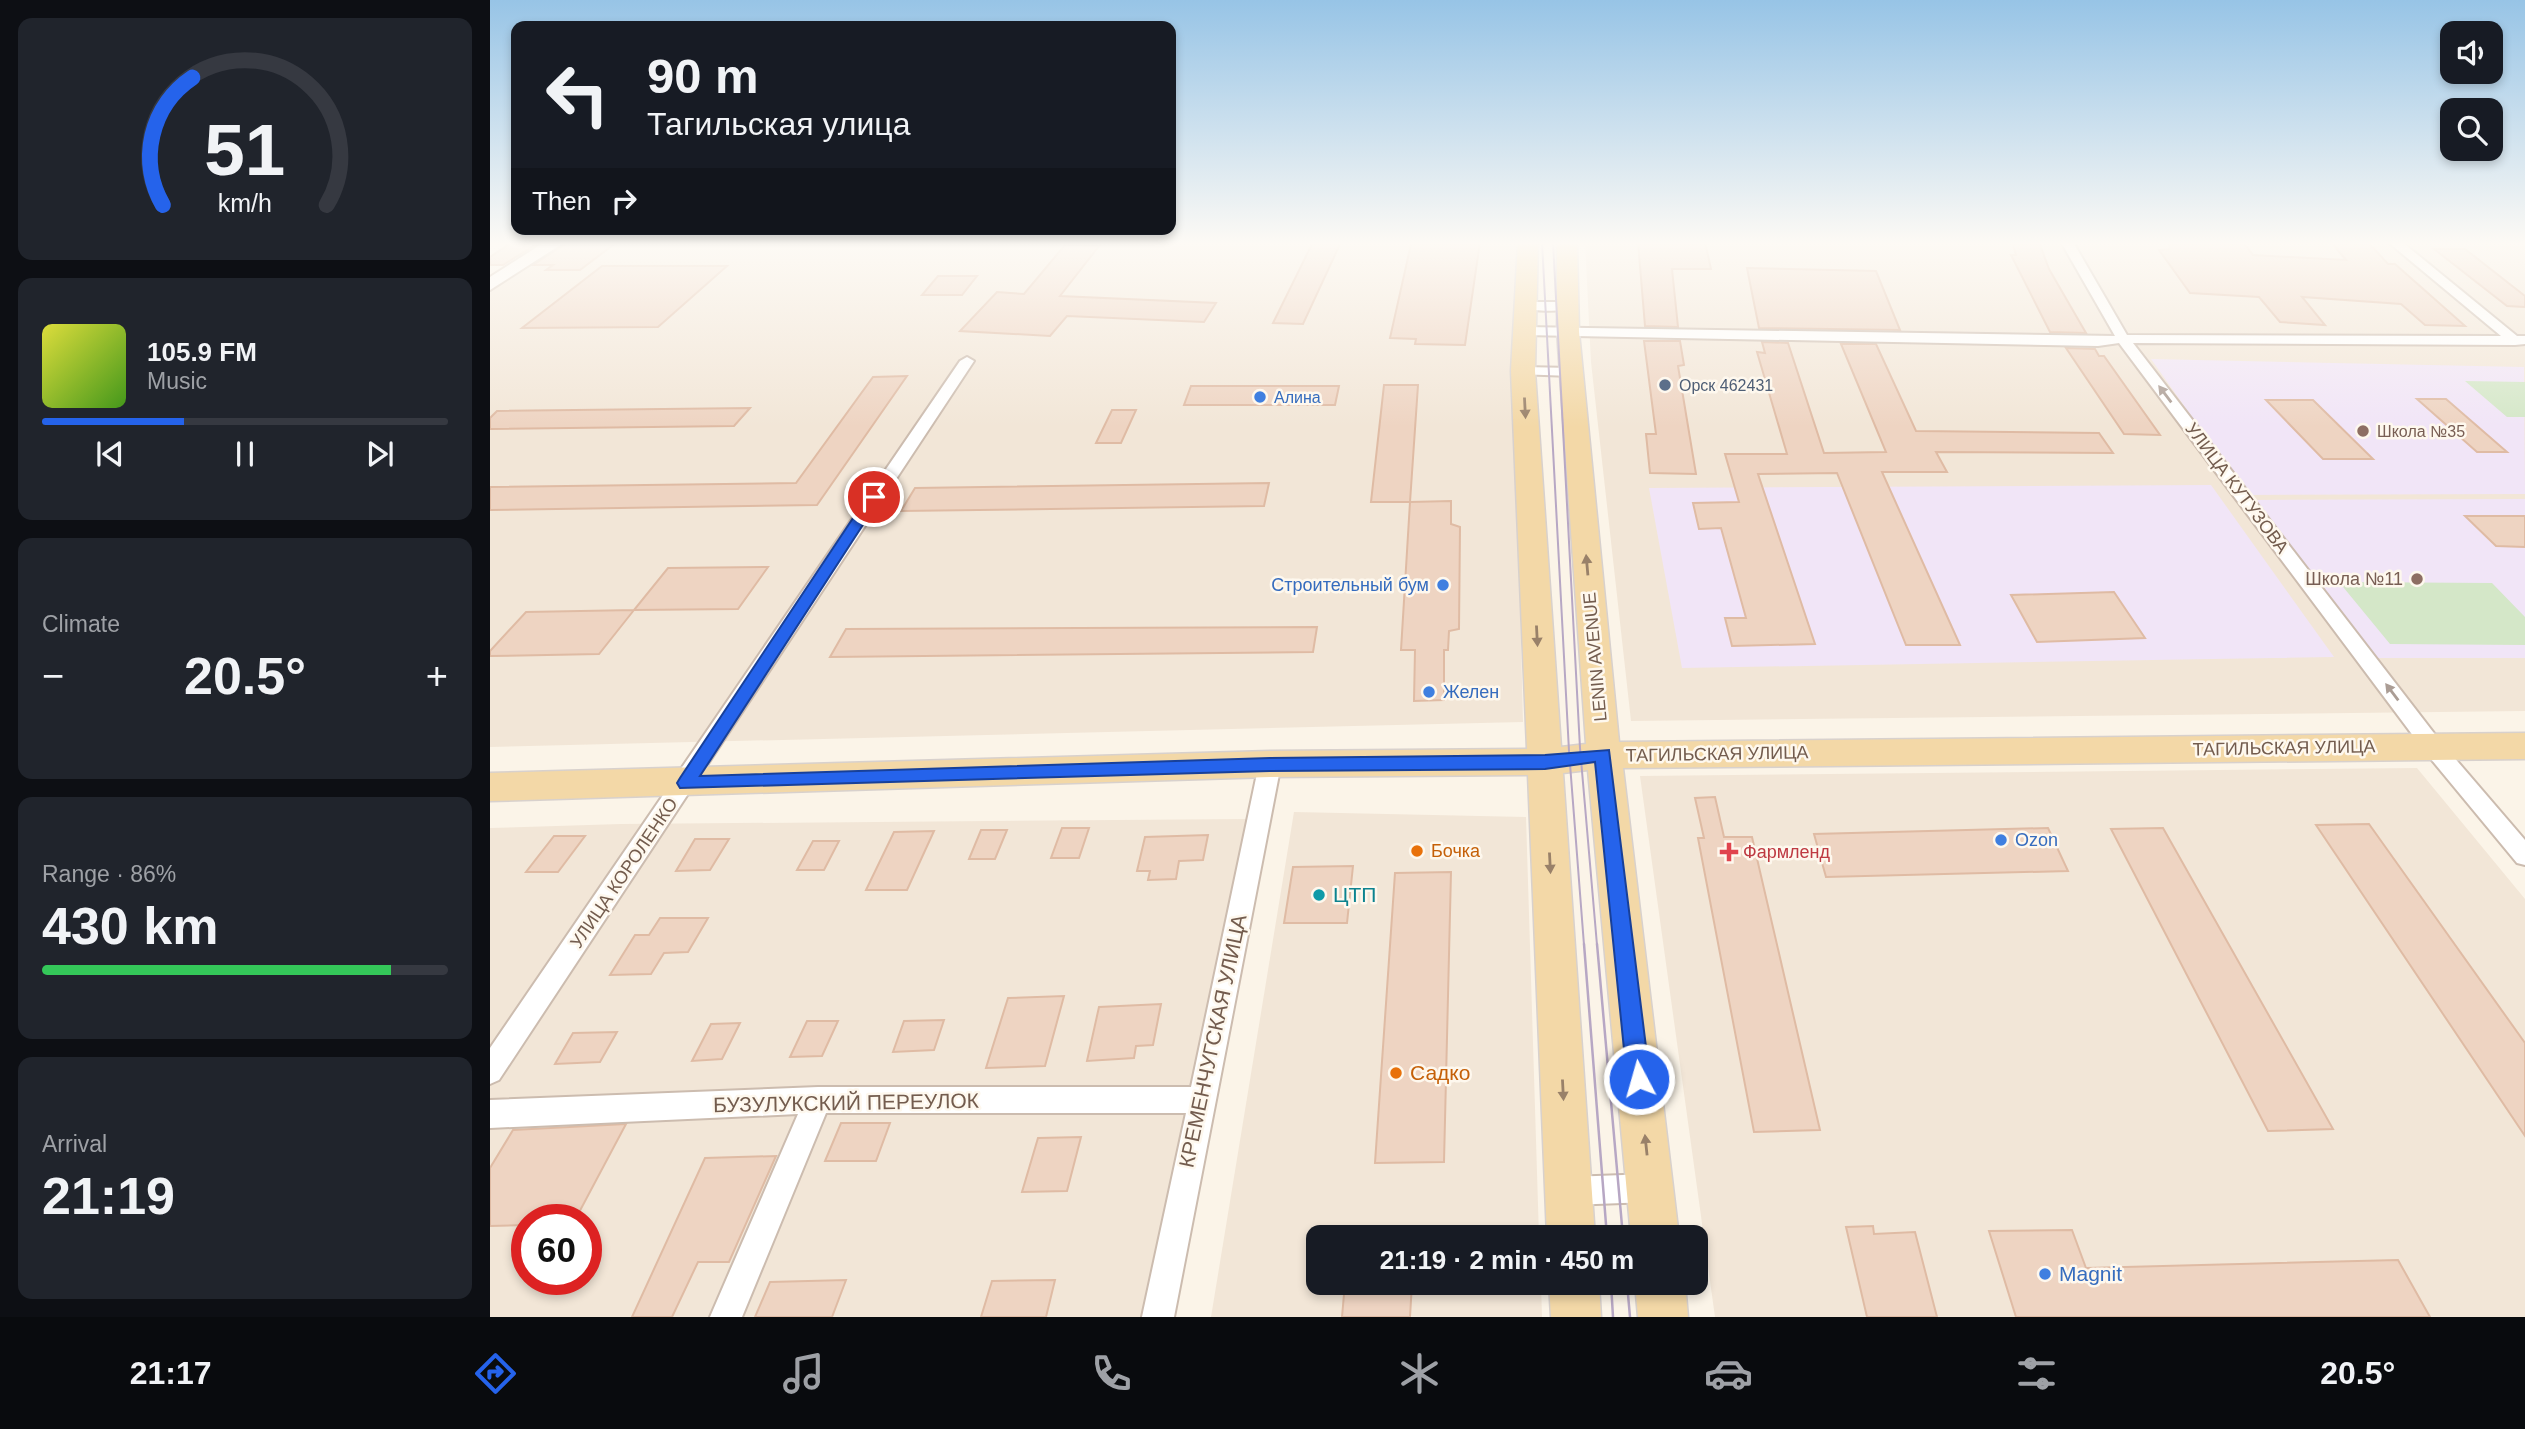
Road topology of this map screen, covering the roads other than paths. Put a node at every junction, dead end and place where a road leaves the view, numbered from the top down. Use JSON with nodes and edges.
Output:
{"nodes":[{"id":1,"x":1525,"y":303,"type":"edge"},
{"id":2,"x":1568,"y":303,"type":"edge"},
{"id":3,"x":2102,"y":303,"type":"edge"},
{"id":4,"x":2471,"y":303,"type":"edge"},
{"id":5,"x":1524,"y":318,"type":"junction"},
{"id":6,"x":1568,"y":319,"type":"junction"},
{"id":7,"x":2123,"y":339,"type":"junction"},
{"id":8,"x":2521,"y":343,"type":"edge"},
{"id":9,"x":967,"y":360,"type":"dead end"},
{"id":10,"x":1523,"y":371,"type":"junction"},
{"id":11,"x":1571,"y":372,"type":"junction"},
{"id":12,"x":2525,"y":746,"type":"edge"},
{"id":13,"x":2433,"y":747,"type":"junction"},
{"id":14,"x":1603,"y":755,"type":"junction"},
{"id":15,"x":1545,"y":762,"type":"junction"},
{"id":16,"x":1270,"y":764,"type":"junction"},
{"id":17,"x":686,"y":783,"type":"junction"},
{"id":18,"x":490,"y":787,"type":"edge"},
{"id":19,"x":2525,"y":856,"type":"edge"},
{"id":20,"x":490,"y":1071,"type":"edge"},
{"id":21,"x":818,"y":1100,"type":"junction"},
{"id":22,"x":1201,"y":1100,"type":"junction"},
{"id":23,"x":490,"y":1114,"type":"edge"},
{"id":24,"x":1650,"y":1188,"type":"junction"},
{"id":25,"x":1569,"y":1191,"type":"junction"},
{"id":26,"x":1571,"y":1225,"type":"edge"},
{"id":27,"x":1655,"y":1225,"type":"edge"},
{"id":28,"x":1575,"y":1295,"type":"edge"},
{"id":29,"x":1661,"y":1295,"type":"edge"},
{"id":30,"x":726,"y":1317,"type":"edge"},
{"id":31,"x":1158,"y":1317,"type":"edge"},
{"id":32,"x":1576,"y":1317,"type":"edge"},
{"id":33,"x":1663,"y":1317,"type":"edge"}],
"edges":[{"from":1,"to":5,"type":"main road"},
{"from":2,"to":6,"type":"main road","name":"LENIN AVENUE"},
{"from":3,"to":7,"type":"street","name":"УЛИЦА КУТУЗОВА"},
{"from":4,"to":8,"type":"street"},
{"from":5,"to":6,"type":"street"},
{"from":5,"to":6,"type":"street"},
{"from":5,"to":10,"type":"main road"},
{"from":6,"to":7,"type":"street"},
{"from":6,"to":11,"type":"main road","name":"LENIN AVENUE"},
{"from":7,"to":8,"type":"street"},
{"from":13,"to":7,"type":"street","name":"УЛИЦА КУТУЗОВА","one_way":true},
{"from":9,"to":17,"type":"street","name":"УЛИЦА КОРОЛЕНКО"},
{"from":10,"to":11,"type":"street"},
{"from":10,"to":15,"type":"main road","one_way":true},
{"from":14,"to":11,"type":"main road","name":"LENIN AVENUE","one_way":true},
{"from":12,"to":13,"type":"main road","name":"ТАГИЛЬСКАЯ УЛИЦА"},
{"from":13,"to":14,"type":"main road","name":"ТАГИЛЬСКАЯ УЛИЦА"},
{"from":13,"to":19,"type":"street","name":"УЛИЦА КУТУЗОВА"},
{"from":14,"to":15,"type":"main road","name":"ТАГИЛЬСКАЯ УЛИЦА"},
{"from":24,"to":14,"type":"main road","name":"LENIN AVENUE","one_way":true},
{"from":15,"to":16,"type":"main road","name":"ТАГИЛЬСКАЯ УЛИЦА"},
{"from":15,"to":25,"type":"main road","one_way":true},
{"from":16,"to":17,"type":"main road","name":"ТАГИЛЬСКАЯ УЛИЦА"},
{"from":16,"to":22,"type":"street","name":"КРЕМЕНЧУГСКАЯ УЛИЦА"},
{"from":17,"to":18,"type":"main road","name":"ТАГИЛЬСКАЯ УЛИЦА"},
{"from":17,"to":20,"type":"street","name":"УЛИЦА КОРОЛЕНКО"},
{"from":21,"to":22,"type":"street","name":"БУЗУЛУКСКИЙ ПЕРЕУЛОК"},
{"from":21,"to":23,"type":"street","name":"БУЗУЛУКСКИЙ ПЕРЕУЛОК"},
{"from":21,"to":30,"type":"street"},
{"from":22,"to":31,"type":"street","name":"КРЕМЕНЧУГСКАЯ УЛИЦА"},
{"from":24,"to":25,"type":"street"},
{"from":24,"to":27,"type":"main road","name":"LENIN AVENUE"},
{"from":25,"to":26,"type":"main road"},
{"from":28,"to":32,"type":"main road"},
{"from":29,"to":33,"type":"main road"}]}
